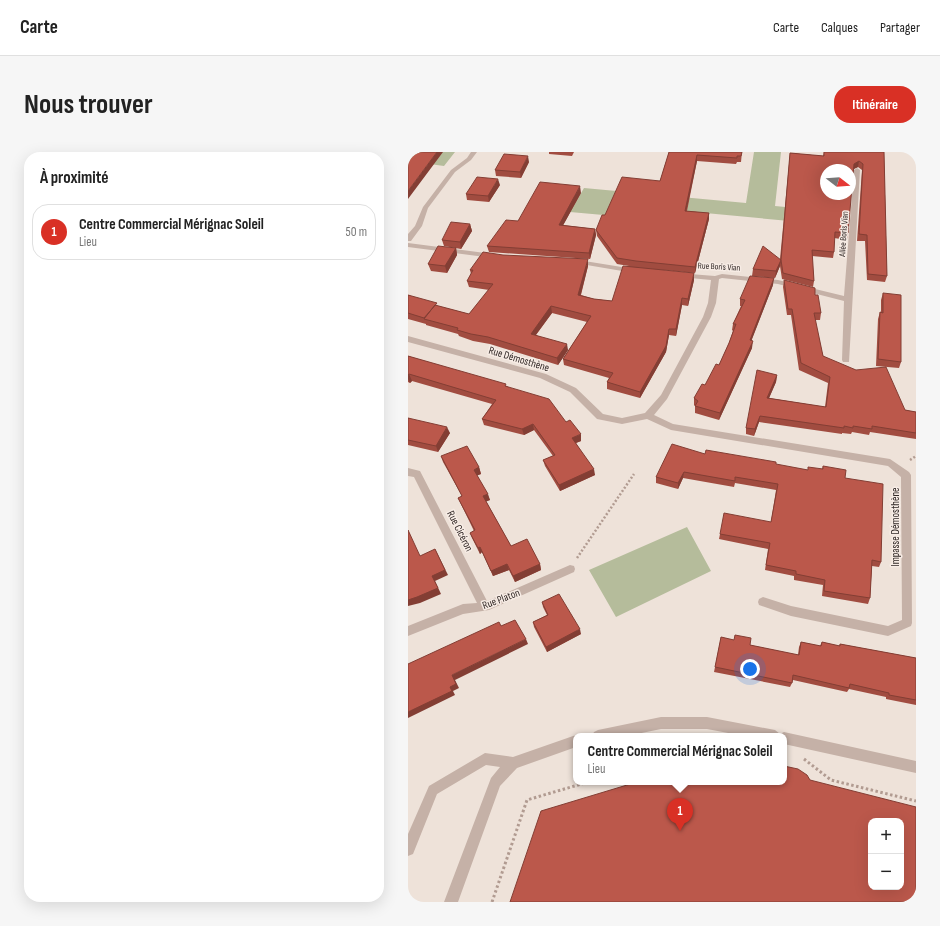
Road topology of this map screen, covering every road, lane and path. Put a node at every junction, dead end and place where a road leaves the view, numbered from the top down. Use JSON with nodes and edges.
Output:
{"nodes":[{"id":1,"x":474,"y":152,"type":"edge"},
{"id":2,"x":857,"y":170,"type":"edge"},
{"id":3,"x":408,"y":240,"type":"edge"},
{"id":4,"x":408,"y":245,"type":"edge"},
{"id":5,"x":504,"y":258,"type":"edge"},
{"id":6,"x":566,"y":261,"type":"edge"},
{"id":7,"x":644,"y":272,"type":"edge"},
{"id":8,"x":676,"y":274,"type":"edge"},
{"id":9,"x":715,"y":278,"type":"junction"},
{"id":10,"x":848,"y":299,"type":"junction"},
{"id":11,"x":408,"y":339,"type":"edge"},
{"id":12,"x":846,"y":360,"type":"dead end"},
{"id":13,"x":648,"y":416,"type":"junction"},
{"id":14,"x":408,"y":472,"type":"edge"},
{"id":15,"x":634,"y":474,"type":"dead end"},
{"id":16,"x":570,"y":569,"type":"joint"},
{"id":17,"x":763,"y":602,"type":"dead end"},
{"id":18,"x":485,"y":607,"type":"junction"},
{"id":19,"x":408,"y":631,"type":"edge"},
{"id":20,"x":613,"y":733,"type":"edge"},
{"id":21,"x":759,"y":733,"type":"edge"},
{"id":22,"x":787,"y":739,"type":"edge"},
{"id":23,"x":573,"y":742,"type":"edge"},
{"id":24,"x":798,"y":755,"type":"dead end"},
{"id":25,"x":513,"y":763,"type":"junction"},
{"id":26,"x":916,"y":767,"type":"edge"},
{"id":27,"x":578,"y":785,"type":"edge"},
{"id":28,"x":916,"y":801,"type":"edge"},
{"id":29,"x":408,"y":850,"type":"edge"},
{"id":30,"x":450,"y":902,"type":"edge"},
{"id":31,"x":492,"y":902,"type":"edge"}],
"edges":[{"from":1,"to":3,"type":"street"},
{"from":2,"to":10,"type":"street","name":"Allée Boris Vian"},
{"from":4,"to":5,"type":"street"},
{"from":6,"to":7,"type":"street"},
{"from":8,"to":9,"type":"street","name":"Rue Boris Vian"},
{"from":9,"to":10,"type":"street","name":"Rue Boris Vian"},
{"from":9,"to":13,"type":"street"},
{"from":10,"to":12,"type":"street"},
{"from":11,"to":13,"type":"street","name":"Rue Démosthène"},
{"from":13,"to":17,"type":"street","name":"Impasse Démosthène"},
{"from":14,"to":18,"type":"street","name":"Rue Cicéron"},
{"from":15,"to":16,"type":"path"},
{"from":16,"to":18,"type":"street","name":"Rue Platon"},
{"from":18,"to":19,"type":"street","name":"Rue Platon"},
{"from":20,"to":21,"type":"street"},
{"from":22,"to":26,"type":"street"},
{"from":23,"to":25,"type":"street"},
{"from":24,"to":28,"type":"path"},
{"from":25,"to":29,"type":"street"},
{"from":25,"to":30,"type":"street"},
{"from":27,"to":31,"type":"path"}]}
